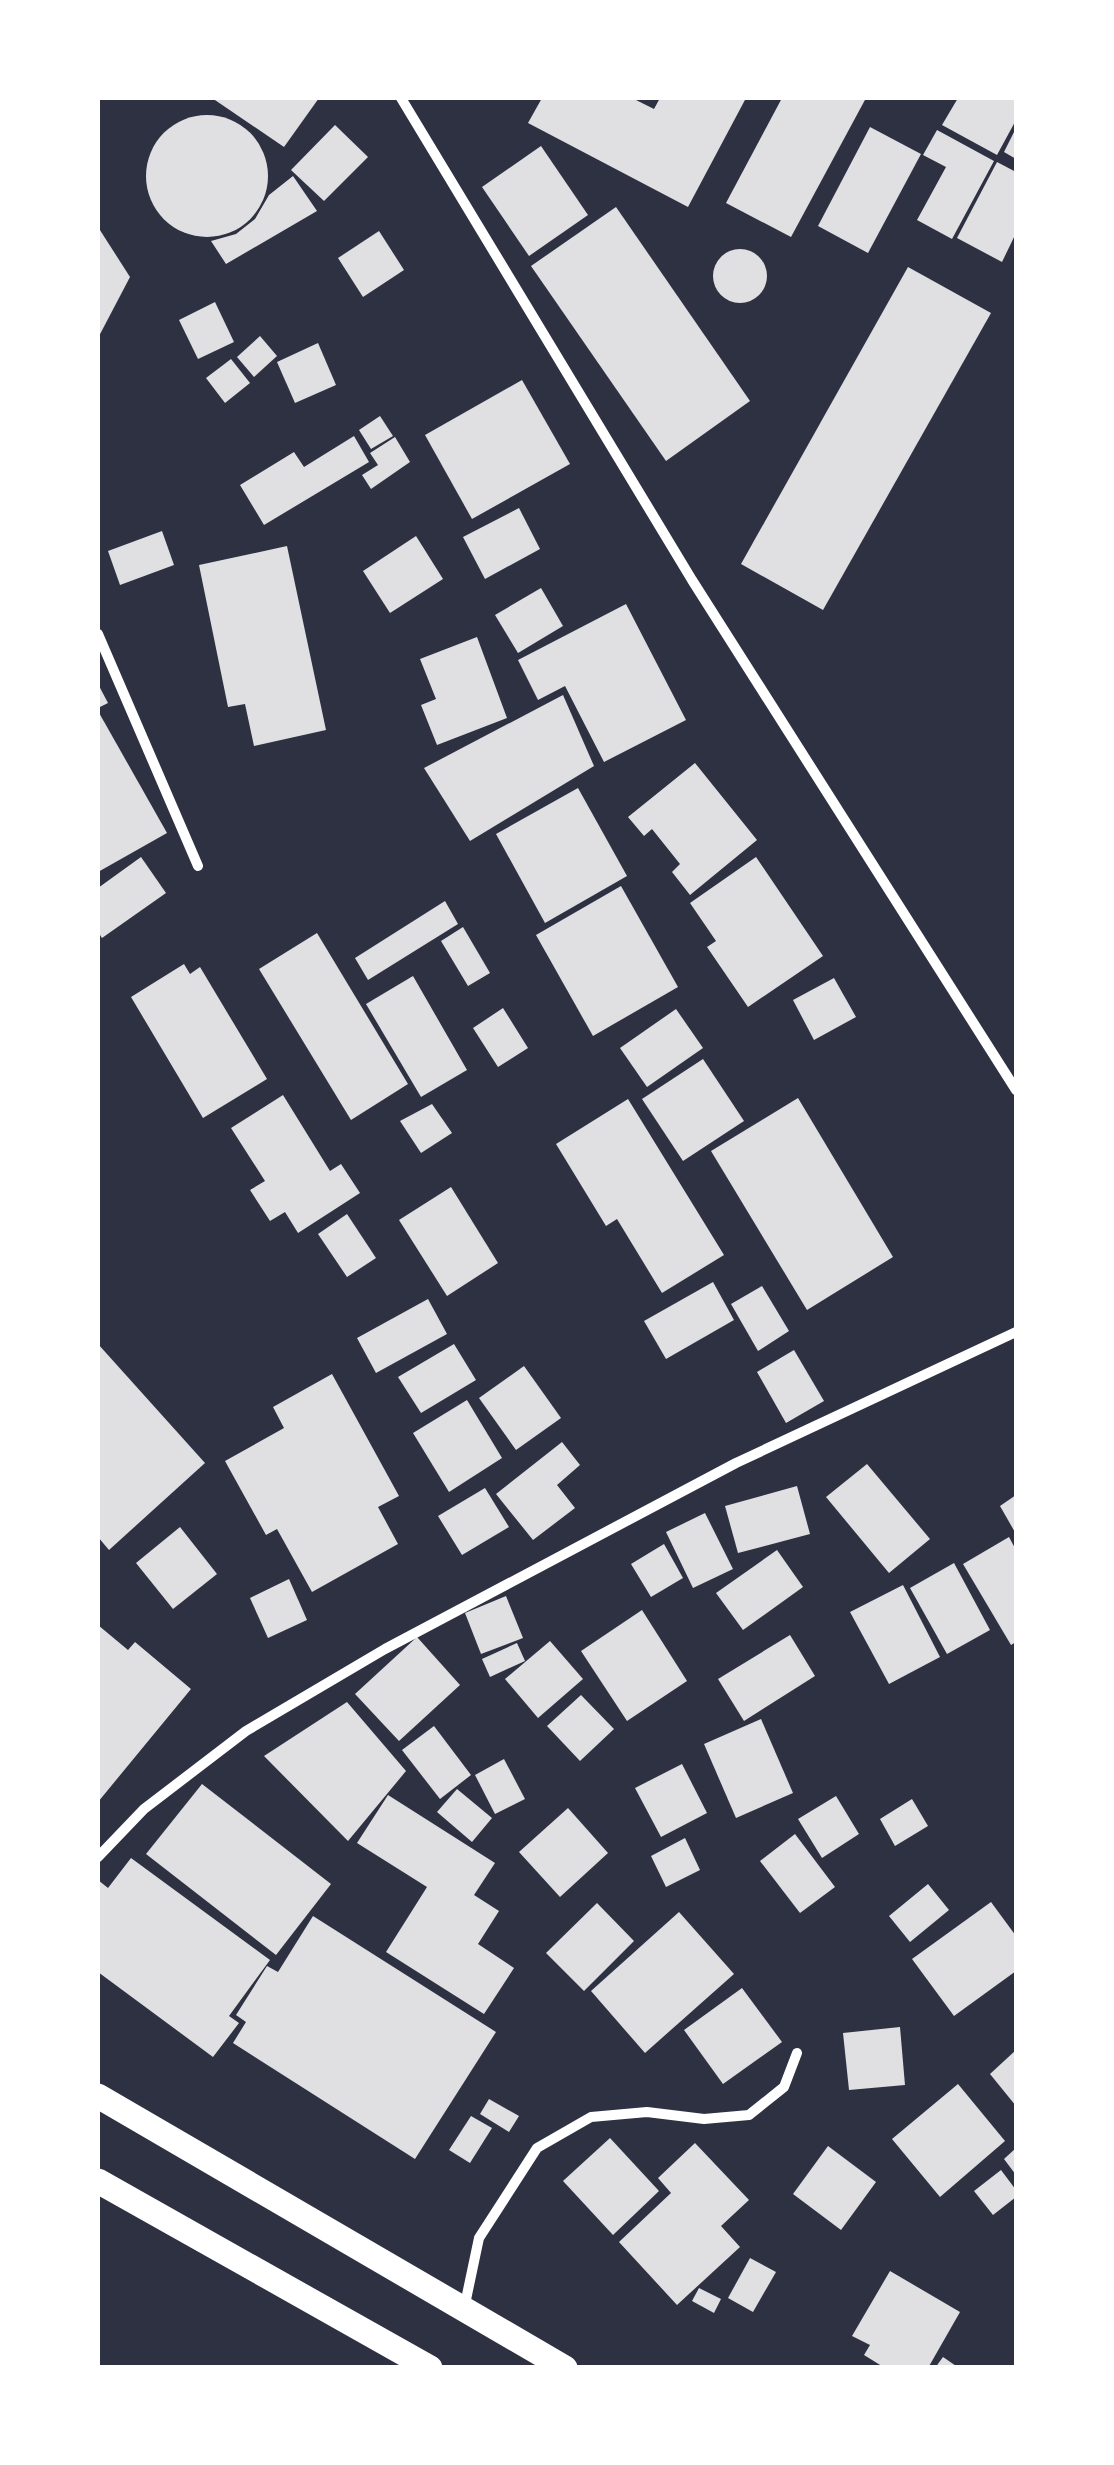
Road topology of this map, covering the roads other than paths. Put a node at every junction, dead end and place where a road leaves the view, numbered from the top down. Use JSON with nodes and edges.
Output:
{"nodes":[{"id":1,"x":402,"y":98,"type":"edge"},
{"id":2,"x":98,"y":634,"type":"edge"},
{"id":3,"x":198,"y":866,"type":"dead end"},
{"id":4,"x":1016,"y":1090,"type":"edge"},
{"id":5,"x":1016,"y":1332,"type":"edge"},
{"id":6,"x":98,"y":1857,"type":"edge"},
{"id":7,"x":797,"y":2053,"type":"dead end"},
{"id":8,"x":98,"y":2096,"type":"edge"},
{"id":9,"x":98,"y":2180,"type":"edge"},
{"id":10,"x":464,"y":2310,"type":"junction"},
{"id":11,"x":430,"y":2368,"type":"edge"},
{"id":12,"x":564,"y":2368,"type":"edge"}],
"edges":[{"from":1,"to":4,"type":"street"},
{"from":2,"to":3,"type":"street"},
{"from":5,"to":6,"type":"street"},
{"from":7,"to":10,"type":"street"},
{"from":8,"to":10,"type":"main road"},
{"from":9,"to":11,"type":"main road"},
{"from":10,"to":12,"type":"main road"}]}
